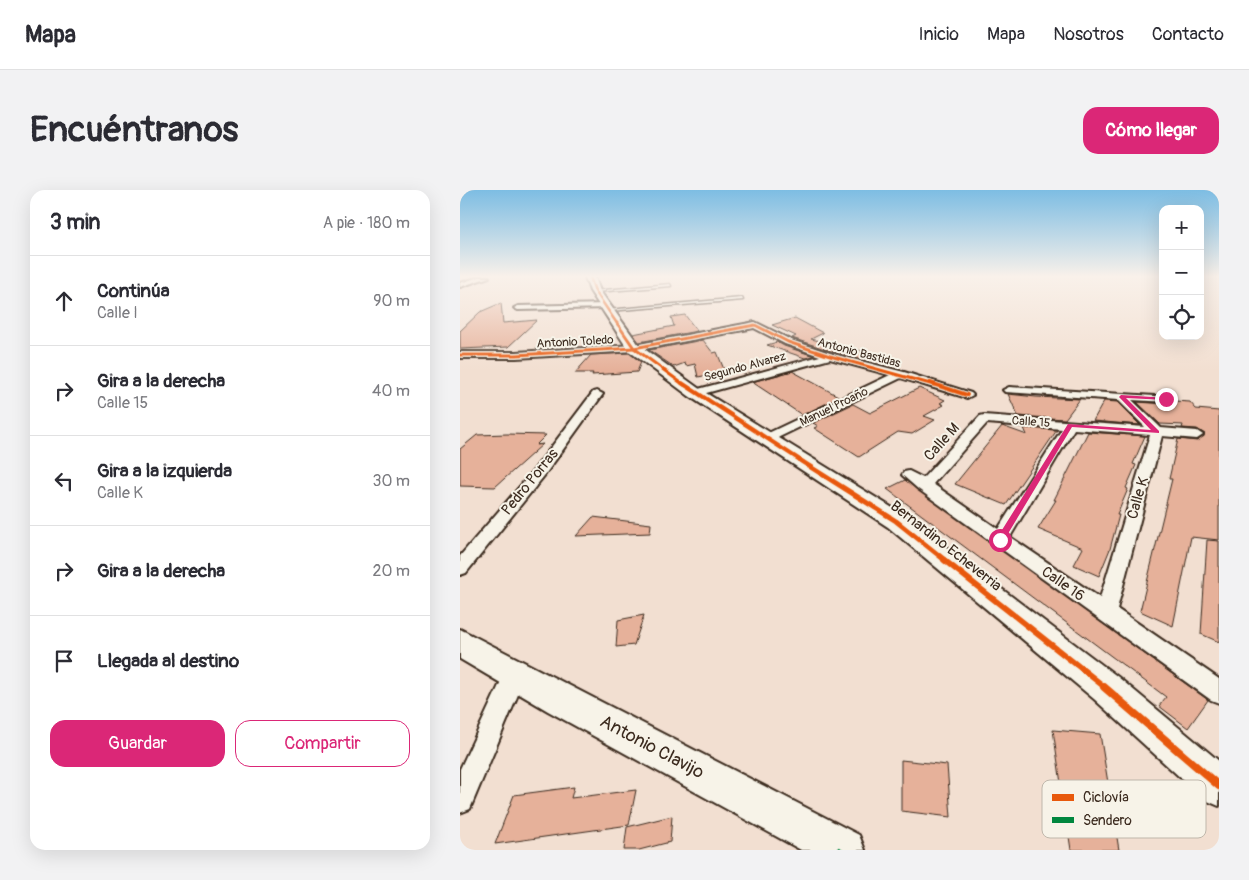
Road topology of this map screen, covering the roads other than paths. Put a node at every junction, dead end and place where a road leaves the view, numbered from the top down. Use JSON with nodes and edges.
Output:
{"nodes":[{"id":1,"x":608,"y":308,"type":"edge"},
{"id":2,"x":749,"y":326,"type":"joint"},
{"id":3,"x":634,"y":348,"type":"junction"},
{"id":4,"x":460,"y":355,"type":"edge"},
{"id":5,"x":830,"y":356,"type":"junction"},
{"id":6,"x":900,"y":374,"type":"junction"},
{"id":7,"x":1009,"y":390,"type":"dead end"},
{"id":8,"x":696,"y":393,"type":"junction"},
{"id":9,"x":597,"y":394,"type":"dead end"},
{"id":10,"x":967,"y":395,"type":"dead end"},
{"id":11,"x":1121,"y":396,"type":"junction"},
{"id":12,"x":1166,"y":399,"type":"dead end"},
{"id":13,"x":984,"y":419,"type":"joint"},
{"id":14,"x":1070,"y":425,"type":"junction"},
{"id":15,"x":1157,"y":432,"type":"junction"},
{"id":16,"x":1197,"y":435,"type":"dead end"},
{"id":17,"x":767,"y":439,"type":"junction"},
{"id":18,"x":908,"y":475,"type":"dead end"},
{"id":19,"x":924,"y":486,"type":"junction"},
{"id":20,"x":1000,"y":540,"type":"junction"},
{"id":21,"x":460,"y":568,"type":"edge"},
{"id":22,"x":1106,"y":614,"type":"junction"},
{"id":23,"x":460,"y":643,"type":"edge"},
{"id":24,"x":516,"y":673,"type":"junction"},
{"id":25,"x":1219,"y":692,"type":"edge"},
{"id":26,"x":1219,"y":786,"type":"edge"},
{"id":27,"x":460,"y":799,"type":"edge"},
{"id":28,"x":844,"y":850,"type":"edge"}],
"edges":[{"from":1,"to":3,"type":"street","name":"Bernardino Echeverria"},
{"from":2,"to":3,"type":"street","name":"Antonio Toledo"},
{"from":2,"to":5,"type":"street","name":"Antonio Bastidas"},
{"from":3,"to":4,"type":"street","name":"Antonio Toledo"},
{"from":3,"to":8,"type":"street","name":"Bernardino Echeverria"},
{"from":5,"to":6,"type":"street","name":"Antonio Bastidas"},
{"from":5,"to":8,"type":"street","name":"Segundo Alvarez"},
{"from":6,"to":10,"type":"street","name":"Antonio Bastidas"},
{"from":6,"to":17,"type":"street","name":"Manuel Proaño"},
{"from":7,"to":11,"type":"street"},
{"from":8,"to":17,"type":"street","name":"Bernardino Echeverria"},
{"from":9,"to":21,"type":"street","name":"Pedro Porras"},
{"from":11,"to":12,"type":"street"},
{"from":11,"to":15,"type":"street"},
{"from":13,"to":14,"type":"street","name":"Calle 15"},
{"from":13,"to":19,"type":"street","name":"Calle M"},
{"from":14,"to":15,"type":"street","name":"Calle 15"},
{"from":14,"to":20,"type":"street"},
{"from":15,"to":16,"type":"street","name":"Calle 15"},
{"from":15,"to":22,"type":"street","name":"Calle K"},
{"from":17,"to":26,"type":"street","name":"Bernardino Echeverria"},
{"from":18,"to":19,"type":"street","name":"Calle 16"},
{"from":19,"to":20,"type":"street","name":"Calle 16"},
{"from":20,"to":22,"type":"street","name":"Calle 16"},
{"from":22,"to":25,"type":"street","name":"Calle 16"},
{"from":23,"to":24,"type":"street","name":"Antonio Clavijo"},
{"from":24,"to":27,"type":"street"},
{"from":24,"to":28,"type":"street","name":"Antonio Clavijo"}]}
